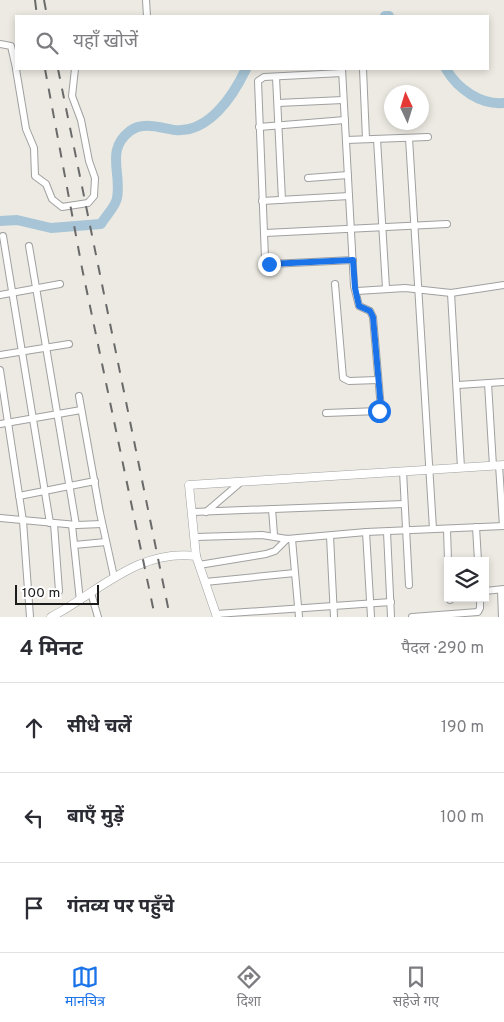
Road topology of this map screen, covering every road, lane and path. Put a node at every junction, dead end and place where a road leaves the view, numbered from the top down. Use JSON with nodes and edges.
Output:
{"nodes":[{"id":1,"x":146,"y":0,"type":"edge"},
{"id":2,"x":146,"y":15,"type":"edge"},
{"id":3,"x":0,"y":44,"type":"edge"},
{"id":4,"x":15,"y":64,"type":"edge"},
{"id":5,"x":16,"y":70,"type":"edge"},
{"id":6,"x":75,"y":70,"type":"edge"},
{"id":7,"x":363,"y":70,"type":"edge"},
{"id":8,"x":342,"y":71,"type":"edge"},
{"id":9,"x":276,"y":77,"type":"junction"},
{"id":10,"x":344,"y":100,"type":"junction"},
{"id":11,"x":278,"y":103,"type":"junction"},
{"id":12,"x":345,"y":120,"type":"junction"},
{"id":13,"x":279,"y":124,"type":"junction"},
{"id":14,"x":259,"y":126,"type":"junction"},
{"id":15,"x":428,"y":137,"type":"dead end"},
{"id":16,"x":409,"y":138,"type":"junction"},
{"id":17,"x":366,"y":139,"type":"junction"},
{"id":18,"x":377,"y":139,"type":"junction"},
{"id":19,"x":346,"y":140,"type":"junction"},
{"id":20,"x":348,"y":175,"type":"junction"},
{"id":21,"x":308,"y":178,"type":"dead end"},
{"id":22,"x":350,"y":196,"type":"junction"},
{"id":23,"x":282,"y":200,"type":"junction"},
{"id":24,"x":262,"y":201,"type":"junction"},
{"id":25,"x":448,"y":224,"type":"dead end"},
{"id":26,"x":414,"y":226,"type":"junction"},
{"id":27,"x":383,"y":228,"type":"junction"},
{"id":28,"x":351,"y":230,"type":"junction"},
{"id":29,"x":265,"y":233,"type":"junction"},
{"id":30,"x":3,"y":236,"type":"dead end"},
{"id":31,"x":29,"y":246,"type":"dead end"},
{"id":32,"x":353,"y":260,"type":"junction"},
{"id":33,"x":60,"y":284,"type":"dead end"},
{"id":34,"x":335,"y":284,"type":"dead end"},
{"id":35,"x":504,"y":285,"type":"edge"},
{"id":36,"x":38,"y":288,"type":"junction"},
{"id":37,"x":386,"y":288,"type":"junction"},
{"id":38,"x":357,"y":291,"type":"junction"},
{"id":39,"x":418,"y":291,"type":"junction"},
{"id":40,"x":13,"y":292,"type":"junction"},
{"id":41,"x":451,"y":293,"type":"junction"},
{"id":42,"x":0,"y":295,"type":"edge"},
{"id":43,"x":69,"y":344,"type":"dead end"},
{"id":44,"x":47,"y":348,"type":"junction"},
{"id":45,"x":22,"y":351,"type":"junction"},
{"id":46,"x":0,"y":355,"type":"edge"},
{"id":47,"x":0,"y":370,"type":"edge"},
{"id":48,"x":378,"y":380,"type":"junction"},
{"id":49,"x":504,"y":382,"type":"edge"},
{"id":50,"x":488,"y":383,"type":"junction"},
{"id":51,"x":458,"y":385,"type":"junction"},
{"id":52,"x":78,"y":396,"type":"dead end"},
{"id":53,"x":81,"y":410,"type":"junction"},
{"id":54,"x":326,"y":413,"type":"dead end"},
{"id":55,"x":57,"y":414,"type":"junction"},
{"id":56,"x":32,"y":418,"type":"junction"},
{"id":57,"x":8,"y":422,"type":"junction"},
{"id":58,"x":0,"y":424,"type":"edge"},
{"id":59,"x":499,"y":465,"type":"edge"},
{"id":60,"x":461,"y":468,"type":"junction"},
{"id":61,"x":429,"y":470,"type":"junction"},
{"id":62,"x":402,"y":471,"type":"junction"},
{"id":63,"x":94,"y":481,"type":"junction"},
{"id":64,"x":240,"y":482,"type":"junction"},
{"id":65,"x":70,"y":486,"type":"junction"},
{"id":66,"x":45,"y":490,"type":"junction"},
{"id":67,"x":20,"y":496,"type":"junction"},
{"id":68,"x":404,"y":504,"type":"junction"},
{"id":69,"x":272,"y":509,"type":"junction"},
{"id":70,"x":193,"y":512,"type":"junction"},
{"id":71,"x":206,"y":512,"type":"junction"},
{"id":72,"x":0,"y":518,"type":"edge"},
{"id":73,"x":24,"y":522,"type":"junction"},
{"id":74,"x":52,"y":524,"type":"junction"},
{"id":75,"x":102,"y":524,"type":"junction"},
{"id":76,"x":74,"y":525,"type":"junction"},
{"id":77,"x":504,"y":526,"type":"edge"},
{"id":78,"x":476,"y":528,"type":"junction"},
{"id":79,"x":447,"y":529,"type":"junction"},
{"id":80,"x":433,"y":530,"type":"junction"},
{"id":81,"x":406,"y":531,"type":"junction"},
{"id":82,"x":366,"y":532,"type":"junction"},
{"id":83,"x":387,"y":532,"type":"junction"},
{"id":84,"x":274,"y":535,"type":"junction"},
{"id":85,"x":330,"y":536,"type":"junction"},
{"id":86,"x":195,"y":538,"type":"junction"},
{"id":87,"x":290,"y":539,"type":"junction"},
{"id":88,"x":106,"y":542,"type":"junction"},
{"id":89,"x":74,"y":545,"type":"junction"},
{"id":90,"x":196,"y":556,"type":"junction"},
{"id":91,"x":448,"y":557,"type":"edge"},
{"id":92,"x":478,"y":557,"type":"edge"},
{"id":93,"x":199,"y":565,"type":"junction"},
{"id":94,"x":295,"y":573,"type":"junction"},
{"id":95,"x":114,"y":577,"type":"junction"},
{"id":96,"x":205,"y":582,"type":"junction"},
{"id":97,"x":409,"y":585,"type":"dead end"},
{"id":98,"x":502,"y":590,"type":"edge"},
{"id":99,"x":59,"y":591,"type":"dead end"},
{"id":100,"x":489,"y":591,"type":"edge"},
{"id":101,"x":91,"y":593,"type":"junction"},
{"id":102,"x":80,"y":601,"type":"junction"},
{"id":103,"x":390,"y":602,"type":"junction"},
{"id":104,"x":480,"y":602,"type":"edge"},
{"id":105,"x":370,"y":604,"type":"junction"},
{"id":106,"x":333,"y":606,"type":"junction"},
{"id":107,"x":298,"y":608,"type":"junction"},
{"id":108,"x":64,"y":614,"type":"edge"},
{"id":109,"x":216,"y":616,"type":"edge"},
{"id":110,"x":445,"y":616,"type":"edge"},
{"id":111,"x":30,"y":617,"type":"edge"},
{"id":112,"x":51,"y":617,"type":"edge"},
{"id":113,"x":98,"y":617,"type":"edge"},
{"id":114,"x":299,"y":617,"type":"edge"},
{"id":115,"x":334,"y":617,"type":"edge"},
{"id":116,"x":371,"y":617,"type":"edge"},
{"id":117,"x":391,"y":617,"type":"edge"},
{"id":118,"x":412,"y":617,"type":"edge"},
{"id":119,"x":502,"y":617,"type":"edge"}],
"edges":[{"from":1,"to":2,"type":"street"},
{"from":3,"to":4,"type":"street"},
{"from":5,"to":6,"type":"street"},
{"from":7,"to":17,"type":"street"},
{"from":8,"to":9,"type":"street"},
{"from":8,"to":10,"type":"street"},
{"from":9,"to":11,"type":"street"},
{"from":9,"to":14,"type":"street"},
{"from":10,"to":11,"type":"street"},
{"from":10,"to":12,"type":"street"},
{"from":11,"to":13,"type":"street"},
{"from":12,"to":13,"type":"street"},
{"from":12,"to":19,"type":"street"},
{"from":13,"to":14,"type":"street"},
{"from":13,"to":23,"type":"street"},
{"from":14,"to":24,"type":"street"},
{"from":15,"to":16,"type":"street"},
{"from":16,"to":18,"type":"street"},
{"from":16,"to":26,"type":"street"},
{"from":17,"to":18,"type":"street"},
{"from":17,"to":19,"type":"street"},
{"from":18,"to":27,"type":"street"},
{"from":19,"to":20,"type":"street"},
{"from":20,"to":21,"type":"street"},
{"from":20,"to":22,"type":"street"},
{"from":22,"to":23,"type":"street"},
{"from":22,"to":28,"type":"street"},
{"from":23,"to":24,"type":"street"},
{"from":24,"to":29,"type":"street"},
{"from":25,"to":26,"type":"street"},
{"from":26,"to":27,"type":"street"},
{"from":26,"to":39,"type":"street"},
{"from":27,"to":28,"type":"street"},
{"from":27,"to":37,"type":"street"},
{"from":28,"to":29,"type":"street"},
{"from":28,"to":32,"type":"street"},
{"from":29,"to":32,"type":"street"},
{"from":30,"to":40,"type":"street"},
{"from":31,"to":36,"type":"street"},
{"from":32,"to":38,"type":"street"},
{"from":33,"to":36,"type":"street"},
{"from":34,"to":48,"type":"street"},
{"from":35,"to":41,"type":"street"},
{"from":36,"to":40,"type":"street"},
{"from":36,"to":44,"type":"street"},
{"from":37,"to":38,"type":"street"},
{"from":37,"to":39,"type":"street"},
{"from":38,"to":48,"type":"street"},
{"from":39,"to":41,"type":"street"},
{"from":39,"to":61,"type":"street"},
{"from":40,"to":42,"type":"street"},
{"from":40,"to":45,"type":"street"},
{"from":41,"to":51,"type":"street"},
{"from":43,"to":44,"type":"street"},
{"from":44,"to":45,"type":"street"},
{"from":44,"to":55,"type":"street"},
{"from":45,"to":46,"type":"street"},
{"from":45,"to":56,"type":"street"},
{"from":47,"to":57,"type":"street"},
{"from":48,"to":54,"type":"street"},
{"from":49,"to":50,"type":"street"},
{"from":50,"to":51,"type":"street"},
{"from":50,"to":59,"type":"street"},
{"from":51,"to":60,"type":"street"},
{"from":52,"to":53,"type":"street"},
{"from":53,"to":55,"type":"street"},
{"from":53,"to":63,"type":"street"},
{"from":55,"to":56,"type":"street"},
{"from":55,"to":65,"type":"street"},
{"from":56,"to":57,"type":"street"},
{"from":56,"to":66,"type":"street"},
{"from":57,"to":58,"type":"street"},
{"from":57,"to":67,"type":"street"},
{"from":59,"to":60,"type":"street"},
{"from":59,"to":77,"type":"street"},
{"from":60,"to":61,"type":"street"},
{"from":61,"to":62,"type":"street"},
{"from":61,"to":80,"type":"street"},
{"from":62,"to":64,"type":"street"},
{"from":62,"to":68,"type":"street"},
{"from":63,"to":65,"type":"street"},
{"from":63,"to":75,"type":"street"},
{"from":64,"to":70,"type":"street"},
{"from":64,"to":71,"type":"street"},
{"from":65,"to":66,"type":"street"},
{"from":65,"to":76,"type":"street"},
{"from":66,"to":67,"type":"street"},
{"from":66,"to":74,"type":"street"},
{"from":67,"to":73,"type":"street"},
{"from":68,"to":69,"type":"street"},
{"from":68,"to":81,"type":"street"},
{"from":69,"to":71,"type":"street"},
{"from":69,"to":84,"type":"street"},
{"from":70,"to":71,"type":"street"},
{"from":70,"to":86,"type":"street"},
{"from":72,"to":73,"type":"street"},
{"from":73,"to":74,"type":"street"},
{"from":73,"to":111,"type":"street"},
{"from":74,"to":76,"type":"street"},
{"from":74,"to":99,"type":"street"},
{"from":75,"to":76,"type":"street"},
{"from":75,"to":88,"type":"street"},
{"from":76,"to":89,"type":"street"},
{"from":77,"to":78,"type":"street"},
{"from":78,"to":79,"type":"street"},
{"from":78,"to":92,"type":"street"},
{"from":79,"to":80,"type":"street"},
{"from":79,"to":91,"type":"street"},
{"from":80,"to":81,"type":"street"},
{"from":81,"to":83,"type":"street"},
{"from":81,"to":97,"type":"street"},
{"from":82,"to":83,"type":"street"},
{"from":82,"to":85,"type":"street"},
{"from":82,"to":105,"type":"street"},
{"from":83,"to":103,"type":"street"},
{"from":84,"to":86,"type":"street"},
{"from":84,"to":87,"type":"street"},
{"from":85,"to":87,"type":"street"},
{"from":85,"to":106,"type":"street"},
{"from":86,"to":90,"type":"street"},
{"from":87,"to":93,"type":"street"},
{"from":87,"to":94,"type":"street"},
{"from":88,"to":89,"type":"street"},
{"from":88,"to":95,"type":"street"},
{"from":89,"to":102,"type":"street"},
{"from":90,"to":93,"type":"street"},
{"from":90,"to":95,"type":"street"},
{"from":93,"to":96,"type":"street"},
{"from":94,"to":96,"type":"street"},
{"from":94,"to":107,"type":"street"},
{"from":95,"to":101,"type":"street"},
{"from":96,"to":109,"type":"street"},
{"from":98,"to":100,"type":"street"},
{"from":98,"to":119,"type":"street"},
{"from":101,"to":102,"type":"street"},
{"from":101,"to":113,"type":"street"},
{"from":102,"to":108,"type":"street"},
{"from":103,"to":105,"type":"street"},
{"from":103,"to":117,"type":"street"},
{"from":104,"to":110,"type":"street"},
{"from":105,"to":106,"type":"street"},
{"from":105,"to":116,"type":"street"},
{"from":106,"to":107,"type":"street"},
{"from":106,"to":115,"type":"street"},
{"from":107,"to":109,"type":"street"},
{"from":107,"to":114,"type":"street"},
{"from":108,"to":112,"type":"street"},
{"from":110,"to":118,"type":"street"}]}
